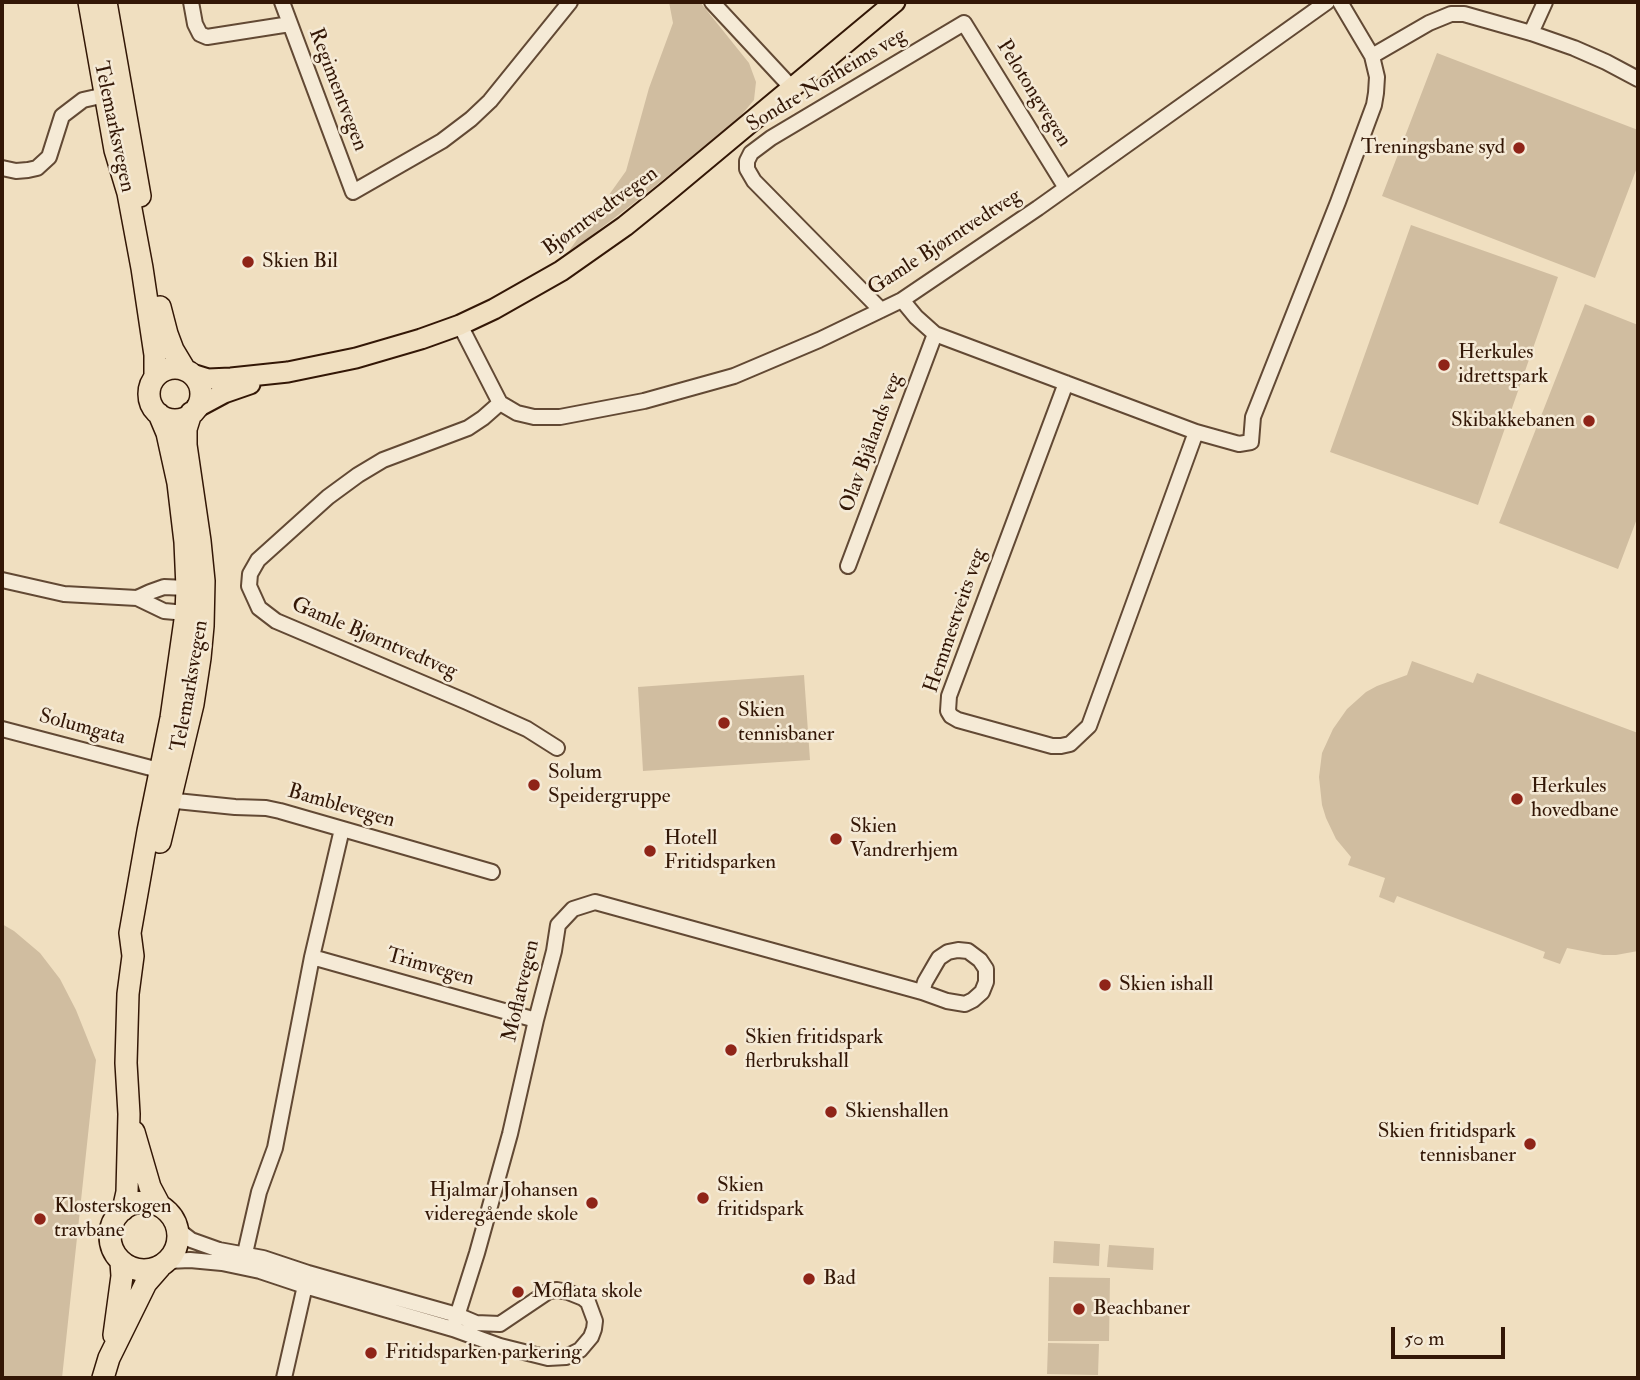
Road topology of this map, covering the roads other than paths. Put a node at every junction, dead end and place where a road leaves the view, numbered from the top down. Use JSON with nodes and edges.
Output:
{"nodes":[{"id":1,"x":89,"y":2,"type":"edge"},
{"id":2,"x":106,"y":2,"type":"edge"},
{"id":3,"x":191,"y":2,"type":"edge"},
{"id":4,"x":282,"y":2,"type":"edge"},
{"id":5,"x":570,"y":2,"type":"edge"},
{"id":6,"x":712,"y":2,"type":"edge"},
{"id":7,"x":895,"y":2,"type":"edge"},
{"id":8,"x":1327,"y":2,"type":"edge"},
{"id":9,"x":1339,"y":2,"type":"edge"},
{"id":10,"x":1545,"y":2,"type":"edge"},
{"id":11,"x":964,"y":23,"type":"joint"},
{"id":12,"x":290,"y":24,"type":"junction"},
{"id":13,"x":1531,"y":33,"type":"junction"},
{"id":14,"x":1372,"y":56,"type":"junction"},
{"id":15,"x":1638,"y":79,"type":"edge"},
{"id":16,"x":792,"y":88,"type":"junction"},
{"id":17,"x":113,"y":93,"type":"junction"},
{"id":18,"x":2,"y":168,"type":"edge"},
{"id":19,"x":1066,"y":188,"type":"junction"},
{"id":20,"x":902,"y":300,"type":"junction"},
{"id":21,"x":881,"y":310,"type":"junction"},
{"id":22,"x":460,"y":325,"type":"junction"},
{"id":23,"x":935,"y":334,"type":"junction"},
{"id":24,"x":188,"y":372,"type":"junction"},
{"id":25,"x":288,"y":372,"type":"junction"},
{"id":26,"x":155,"y":377,"type":"junction"},
{"id":27,"x":1066,"y":383,"type":"junction"},
{"id":28,"x":500,"y":402,"type":"junction"},
{"id":29,"x":194,"y":411,"type":"junction"},
{"id":30,"x":159,"y":414,"type":"junction"},
{"id":31,"x":1196,"y":432,"type":"junction"},
{"id":32,"x":848,"y":566,"type":"dead end"},
{"id":33,"x":2,"y":580,"type":"edge"},
{"id":34,"x":187,"y":588,"type":"junction"},
{"id":35,"x":137,"y":598,"type":"junction"},
{"id":36,"x":195,"y":608,"type":"junction"},
{"id":37,"x":2,"y":729,"type":"edge"},
{"id":38,"x":556,"y":748,"type":"dead end"},
{"id":39,"x":150,"y":768,"type":"dead end"},
{"id":40,"x":176,"y":801,"type":"dead end"},
{"id":41,"x":342,"y":830,"type":"junction"},
{"id":42,"x":492,"y":872,"type":"dead end"},
{"id":43,"x":312,"y":957,"type":"junction"},
{"id":44,"x":922,"y":992,"type":"junction"},
{"id":45,"x":536,"y":1020,"type":"junction"},
{"id":46,"x":129,"y":1114,"type":"junction"},
{"id":47,"x":160,"y":1206,"type":"junction"},
{"id":48,"x":122,"y":1210,"type":"junction"},
{"id":49,"x":178,"y":1230,"type":"junction"},
{"id":50,"x":244,"y":1260,"type":"junction"},
{"id":51,"x":121,"y":1262,"type":"junction"},
{"id":52,"x":164,"y":1264,"type":"junction"},
{"id":53,"x":306,"y":1279,"type":"junction"},
{"id":54,"x":455,"y":1322,"type":"junction"},
{"id":55,"x":112,"y":1351,"type":"junction"},
{"id":56,"x":103,"y":1378,"type":"edge"},
{"id":57,"x":284,"y":1378,"type":"edge"}],
"edges":[{"from":1,"to":17,"type":"highway","name":"Telemarksvegen"},
{"from":2,"to":17,"type":"highway","name":"Telemarksvegen"},
{"from":3,"to":12,"type":"street"},
{"from":4,"to":12,"type":"street","name":"Regimentvegen"},
{"from":5,"to":12,"type":"street","name":"Regimentvegen"},
{"from":6,"to":16,"type":"street"},
{"from":7,"to":16,"type":"main road","name":"Bjørntvedtvegen"},
{"from":8,"to":19,"type":"street","name":"Gamle Bjørntvedtveg"},
{"from":9,"to":14,"type":"street"},
{"from":10,"to":13,"type":"street"},
{"from":11,"to":19,"type":"street","name":"Pelotongvegen"},
{"from":11,"to":21,"type":"street","name":"Sondre Norheims veg"},
{"from":13,"to":14,"type":"street"},
{"from":13,"to":15,"type":"street"},
{"from":14,"to":31,"type":"street"},
{"from":16,"to":22,"type":"main road","name":"Bjørntvedtvegen"},
{"from":17,"to":18,"type":"street"},
{"from":17,"to":24,"type":"highway","name":"Telemarksvegen"},
{"from":17,"to":26,"type":"highway","name":"Telemarksvegen"},
{"from":19,"to":20,"type":"street","name":"Gamle Bjørntvedtveg"},
{"from":20,"to":21,"type":"street","name":"Gamle Bjørntvedtveg"},
{"from":20,"to":23,"type":"street"},
{"from":21,"to":28,"type":"street","name":"Gamle Bjørntvedtveg"},
{"from":22,"to":25,"type":"main road","name":"Bjørntvedtvegen"},
{"from":22,"to":28,"type":"street"},
{"from":23,"to":27,"type":"street"},
{"from":23,"to":32,"type":"street","name":"Olav Bjålands veg"},
{"from":24,"to":25,"type":"main road","name":"Bjørntvedtvegen"},
{"from":24,"to":26,"type":"highway"},
{"from":24,"to":29,"type":"highway","name":"Telemarksvegen"},
{"from":25,"to":29,"type":"main road","name":"Bjørntvedtvegen"},
{"from":26,"to":30,"type":"highway","name":"Telemarksvegen"},
{"from":27,"to":31,"type":"street"},
{"from":27,"to":31,"type":"street","name":"Hemmestveits veg"},
{"from":28,"to":38,"type":"street","name":"Gamle Bjørntvedtveg"},
{"from":29,"to":30,"type":"highway"},
{"from":29,"to":36,"type":"highway","name":"Telemarksvegen"},
{"from":30,"to":34,"type":"highway","name":"Telemarksvegen"},
{"from":33,"to":35,"type":"street"},
{"from":34,"to":35,"type":"street"},
{"from":34,"to":36,"type":"highway","name":"Telemarksvegen"},
{"from":35,"to":36,"type":"street"},
{"from":36,"to":46,"type":"highway","name":"Telemarksvegen"},
{"from":37,"to":39,"type":"street","name":"Solumgata"},
{"from":40,"to":41,"type":"street","name":"Bamblevegen"},
{"from":41,"to":42,"type":"street","name":"Bamblevegen"},
{"from":41,"to":43,"type":"street"},
{"from":43,"to":45,"type":"street","name":"Trimvegen"},
{"from":43,"to":50,"type":"street"},
{"from":44,"to":44,"type":"street","name":"Moflatvegen"},
{"from":44,"to":45,"type":"street","name":"Moflatvegen"},
{"from":45,"to":54,"type":"street","name":"Moflatvegen"},
{"from":46,"to":47,"type":"highway","name":"Telemarksvegen"},
{"from":46,"to":48,"type":"highway","name":"Telemarksvegen"},
{"from":47,"to":48,"type":"highway"},
{"from":47,"to":49,"type":"highway","name":"Telemarksvegen"},
{"from":48,"to":51,"type":"highway","name":"Telemarksvegen"},
{"from":49,"to":50,"type":"street"},
{"from":49,"to":52,"type":"highway","name":"Telemarksvegen"},
{"from":50,"to":52,"type":"street"},
{"from":50,"to":53,"type":"street"},
{"from":51,"to":52,"type":"highway"},
{"from":51,"to":55,"type":"highway","name":"Telemarksvegen"},
{"from":52,"to":55,"type":"highway","name":"Telemarksvegen"},
{"from":53,"to":54,"type":"street"},
{"from":53,"to":57,"type":"street"},
{"from":54,"to":54,"type":"street"},
{"from":55,"to":56,"type":"highway","name":"Telemarksvegen"}]}
